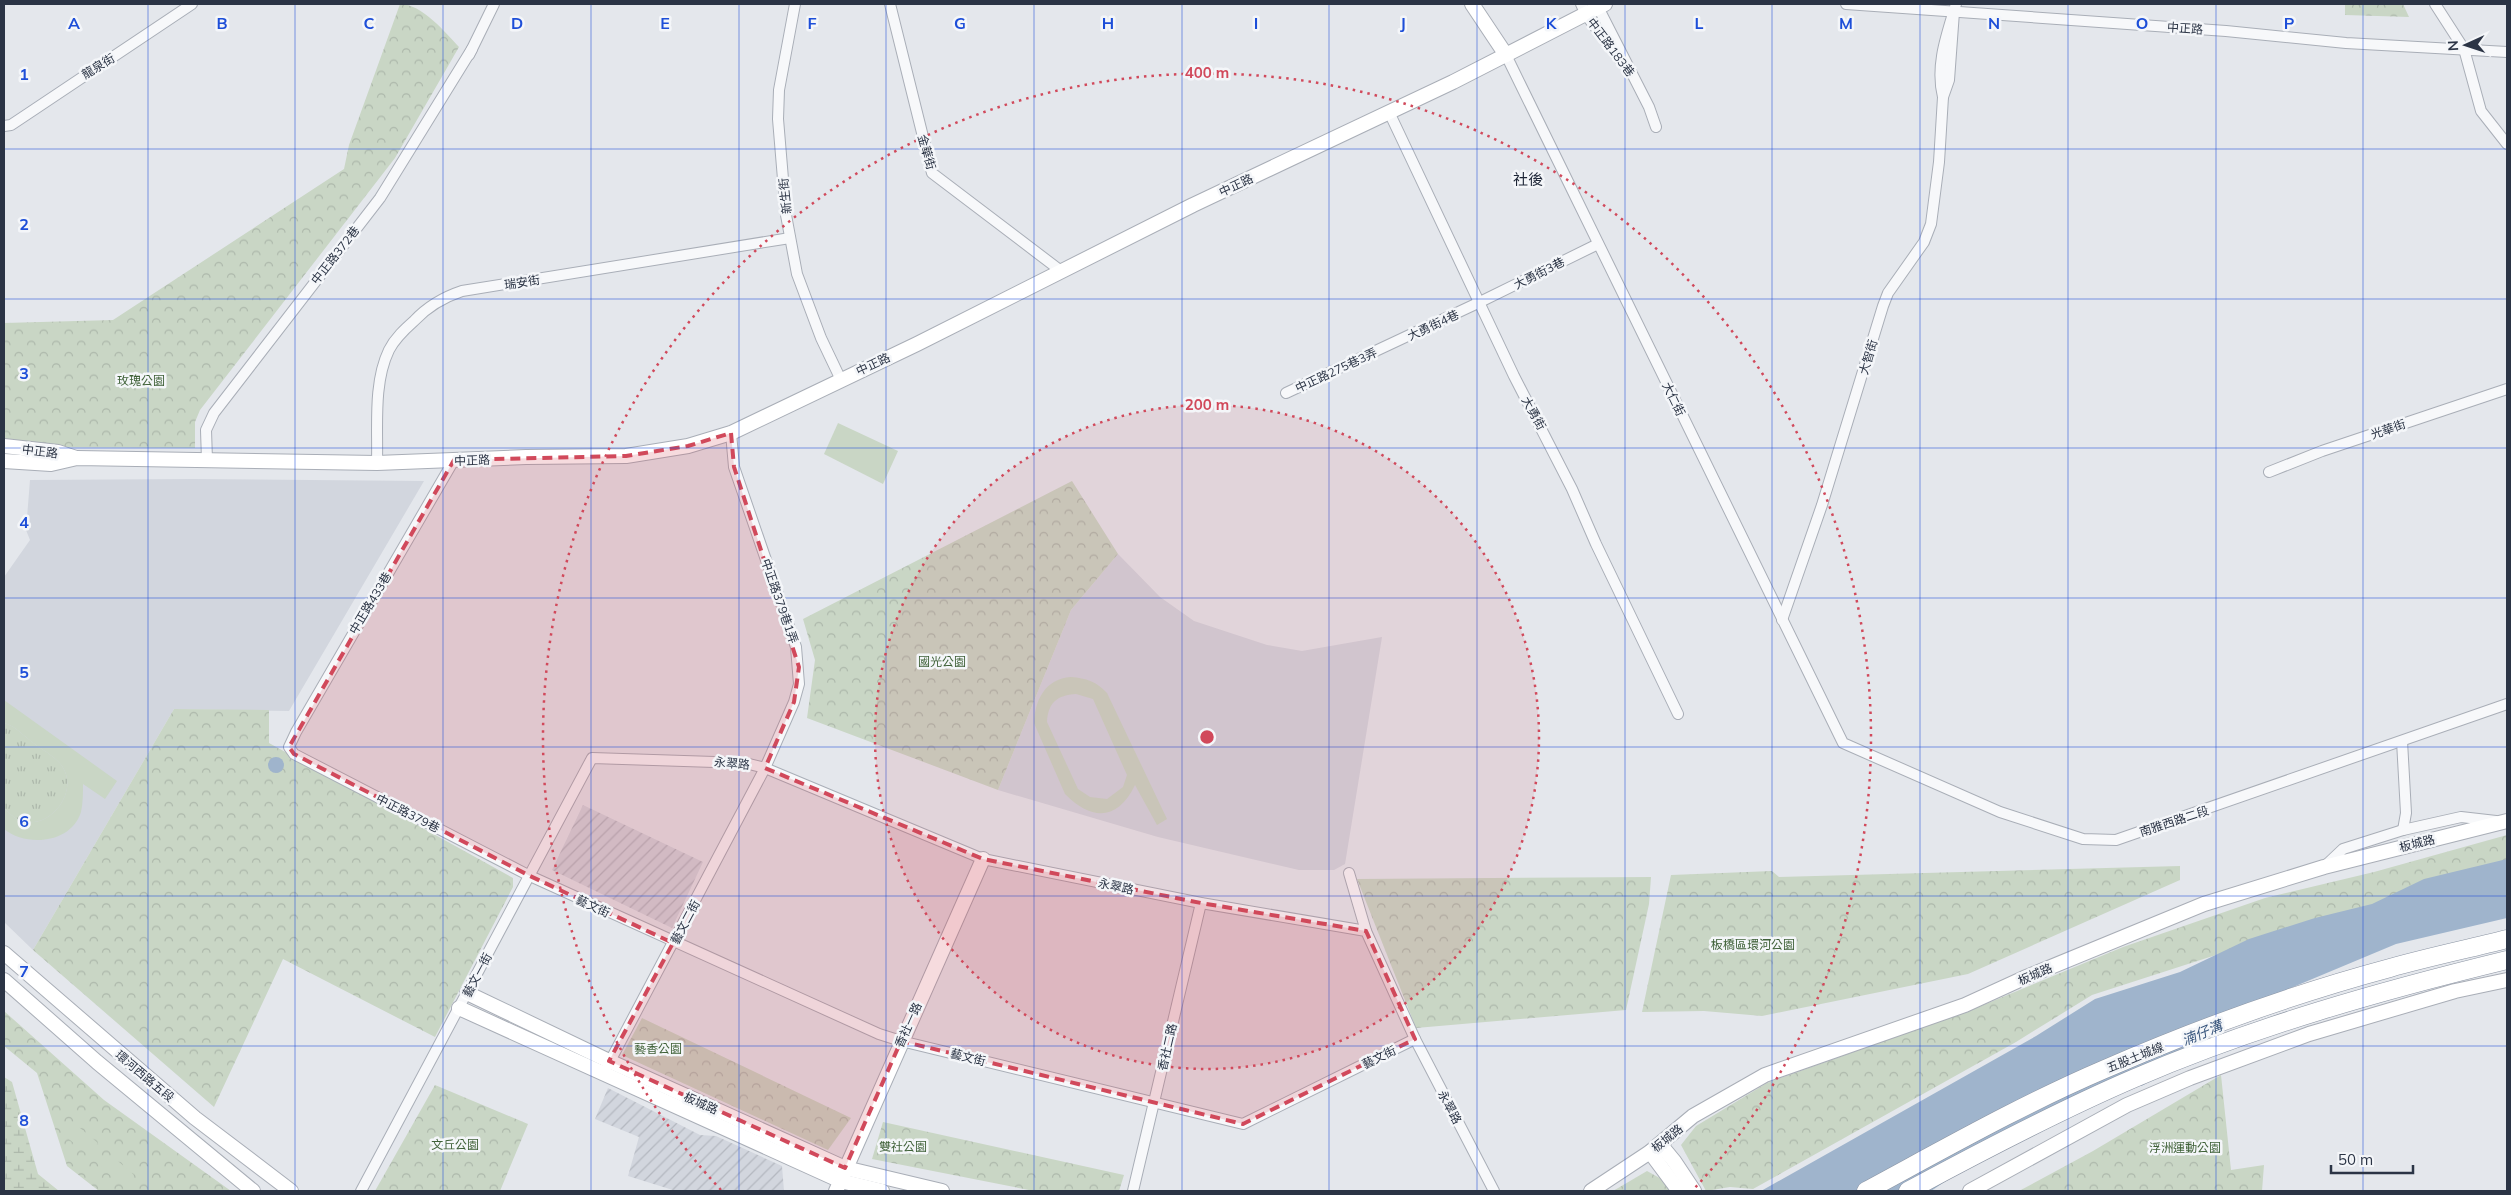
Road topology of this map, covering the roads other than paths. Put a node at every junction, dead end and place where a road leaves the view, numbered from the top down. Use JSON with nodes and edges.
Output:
{"nodes":[{"id":1,"x":192,"y":4,"type":"edge"},
{"id":2,"x":494,"y":4,"type":"edge"},
{"id":3,"x":795,"y":4,"type":"edge"},
{"id":4,"x":890,"y":4,"type":"edge"},
{"id":5,"x":1472,"y":4,"type":"edge"},
{"id":6,"x":1846,"y":4,"type":"edge"},
{"id":7,"x":2435,"y":4,"type":"edge"},
{"id":8,"x":1602,"y":5,"type":"edge"},
{"id":9,"x":1955,"y":8,"type":"edge"},
{"id":10,"x":1584,"y":9,"type":"edge"},
{"id":11,"x":2464,"y":49,"type":"junction"},
{"id":12,"x":2507,"y":52,"type":"edge"},
{"id":13,"x":1506,"y":55,"type":"junction"},
{"id":14,"x":1636,"y":80,"type":"junction"},
{"id":15,"x":1389,"y":112,"type":"junction"},
{"id":16,"x":4,"y":126,"type":"edge"},
{"id":17,"x":1656,"y":127,"type":"dead end"},
{"id":18,"x":2507,"y":144,"type":"edge"},
{"id":19,"x":790,"y":238,"type":"junction"},
{"id":20,"x":1598,"y":244,"type":"junction"},
{"id":21,"x":1061,"y":271,"type":"junction"},
{"id":22,"x":1480,"y":302,"type":"junction"},
{"id":23,"x":1386,"y":347,"type":"joint"},
{"id":24,"x":840,"y":380,"type":"junction"},
{"id":25,"x":2507,"y":389,"type":"edge"},
{"id":26,"x":1286,"y":393,"type":"dead end"},
{"id":27,"x":731,"y":432,"type":"junction"},
{"id":28,"x":4,"y":446,"type":"edge"},
{"id":29,"x":77,"y":458,"type":"junction"},
{"id":30,"x":207,"y":460,"type":"junction"},
{"id":31,"x":454,"y":460,"type":"junction"},
{"id":32,"x":4,"y":461,"type":"edge"},
{"id":33,"x":377,"y":463,"type":"junction"},
{"id":34,"x":2270,"y":472,"type":"dead end"},
{"id":35,"x":1782,"y":620,"type":"junction"},
{"id":36,"x":2507,"y":704,"type":"edge"},
{"id":37,"x":1678,"y":714,"type":"dead end"},
{"id":38,"x":2402,"y":741,"type":"junction"},
{"id":39,"x":1843,"y":742,"type":"joint"},
{"id":40,"x":289,"y":747,"type":"joint"},
{"id":41,"x":592,"y":758,"type":"joint"},
{"id":42,"x":765,"y":768,"type":"junction"},
{"id":43,"x":2505,"y":821,"type":"edge"},
{"id":44,"x":2403,"y":830,"type":"junction"},
{"id":45,"x":983,"y":858,"type":"junction"},
{"id":46,"x":2324,"y":867,"type":"junction"},
{"id":47,"x":1349,"y":873,"type":"dead end"},
{"id":48,"x":530,"y":876,"type":"junction"},
{"id":49,"x":1201,"y":904,"type":"junction"},
{"id":50,"x":1366,"y":931,"type":"junction"},
{"id":51,"x":2507,"y":939,"type":"edge"},
{"id":52,"x":674,"y":943,"type":"junction"},
{"id":53,"x":4,"y":953,"type":"edge"},
{"id":54,"x":2507,"y":960,"type":"edge"},
{"id":55,"x":4,"y":980,"type":"edge"},
{"id":56,"x":2507,"y":980,"type":"edge"},
{"id":57,"x":467,"y":993,"type":"junction"},
{"id":58,"x":459,"y":1008,"type":"junction"},
{"id":59,"x":1415,"y":1039,"type":"junction"},
{"id":60,"x":901,"y":1041,"type":"junction"},
{"id":61,"x":609,"y":1061,"type":"junction"},
{"id":62,"x":603,"y":1075,"type":"junction"},
{"id":63,"x":1154,"y":1103,"type":"junction"},
{"id":64,"x":1655,"y":1148,"type":"junction"},
{"id":65,"x":845,"y":1168,"type":"junction"},
{"id":66,"x":838,"y":1186,"type":"edge"},
{"id":67,"x":253,"y":1191,"type":"edge"},
{"id":68,"x":291,"y":1191,"type":"edge"},
{"id":69,"x":362,"y":1191,"type":"edge"},
{"id":70,"x":882,"y":1191,"type":"edge"},
{"id":71,"x":942,"y":1191,"type":"edge"},
{"id":72,"x":1133,"y":1191,"type":"edge"},
{"id":73,"x":1494,"y":1191,"type":"edge"},
{"id":74,"x":1591,"y":1191,"type":"edge"},
{"id":75,"x":1679,"y":1191,"type":"edge"},
{"id":76,"x":1694,"y":1191,"type":"edge"},
{"id":77,"x":1866,"y":1191,"type":"edge"},
{"id":78,"x":1908,"y":1191,"type":"edge"},
{"id":79,"x":1970,"y":1191,"type":"edge"}],
"edges":[{"from":1,"to":16,"type":"street","name":"龍泉街"},
{"from":2,"to":30,"type":"street","name":"中正路372巷"},
{"from":3,"to":19,"type":"street","name":"新生街"},
{"from":4,"to":21,"type":"street","name":"金華街"},
{"from":5,"to":13,"type":"street"},
{"from":6,"to":9,"type":"street","name":"中正路"},
{"from":7,"to":11,"type":"street"},
{"from":8,"to":10,"type":"street","name":"中正路"},
{"from":8,"to":14,"type":"street","name":"中正路183巷"},
{"from":9,"to":11,"type":"street","name":"中正路"},
{"from":9,"to":35,"type":"street","name":"大智街"},
{"from":10,"to":13,"type":"street","name":"中正路"},
{"from":10,"to":14,"type":"street","name":"中正路183巷"},
{"from":11,"to":12,"type":"street","name":"中正路"},
{"from":11,"to":18,"type":"street"},
{"from":13,"to":15,"type":"street","name":"中正路"},
{"from":13,"to":20,"type":"street","name":"大仁街"},
{"from":14,"to":17,"type":"street","name":"中正路183巷"},
{"from":15,"to":21,"type":"street","name":"中正路"},
{"from":15,"to":22,"type":"street","name":"大勇街"},
{"from":19,"to":24,"type":"street","name":"新生街"},
{"from":19,"to":33,"type":"street","name":"瑞安街"},
{"from":20,"to":22,"type":"street","name":"大勇街3巷"},
{"from":20,"to":35,"type":"street","name":"大仁街"},
{"from":21,"to":24,"type":"street","name":"中正路"},
{"from":22,"to":23,"type":"street","name":"大勇街4巷"},
{"from":22,"to":37,"type":"street","name":"大勇街"},
{"from":23,"to":26,"type":"street","name":"中正路275巷3弄"},
{"from":24,"to":27,"type":"street","name":"中正路"},
{"from":25,"to":34,"type":"street","name":"光華街"},
{"from":27,"to":31,"type":"street","name":"中正路"},
{"from":27,"to":42,"type":"street","name":"中正路379巷1弄"},
{"from":28,"to":29,"type":"street","name":"中正路"},
{"from":29,"to":30,"type":"street","name":"中正路"},
{"from":29,"to":32,"type":"street","name":"中正路"},
{"from":30,"to":33,"type":"street","name":"中正路"},
{"from":31,"to":33,"type":"street","name":"中正路"},
{"from":31,"to":40,"type":"street","name":"中正路433巷"},
{"from":35,"to":39,"type":"street","name":"大仁街"},
{"from":36,"to":38,"type":"street","name":"南雅西路二段"},
{"from":38,"to":39,"type":"street","name":"南雅西路二段"},
{"from":38,"to":44,"type":"street"},
{"from":40,"to":48,"type":"street","name":"中正路379巷"},
{"from":41,"to":42,"type":"street","name":"永翠路"},
{"from":41,"to":48,"type":"street","name":"藝文一街"},
{"from":42,"to":45,"type":"street","name":"永翠路"},
{"from":42,"to":52,"type":"street","name":"藝文二街"},
{"from":43,"to":44,"type":"street"},
{"from":43,"to":46,"type":"street","name":"板城路"},
{"from":44,"to":46,"type":"street"},
{"from":45,"to":49,"type":"street","name":"永翠路"},
{"from":45,"to":60,"type":"street","name":"香社一路"},
{"from":46,"to":64,"type":"street","name":"板城路"},
{"from":47,"to":50,"type":"street"},
{"from":48,"to":52,"type":"street","name":"藝文街"},
{"from":48,"to":57,"type":"street","name":"藝文一街"},
{"from":49,"to":50,"type":"street","name":"永翠路"},
{"from":49,"to":63,"type":"street","name":"香社二路"},
{"from":50,"to":59,"type":"street","name":"永翠路"},
{"from":51,"to":77,"type":"highway","name":"五股土城線"},
{"from":52,"to":60,"type":"street","name":"藝文街"},
{"from":52,"to":61,"type":"street","name":"藝文二街"},
{"from":53,"to":68,"type":"street","name":"環河西路五段"},
{"from":54,"to":78,"type":"highway","name":"五股土城線"},
{"from":55,"to":67,"type":"street","name":"環河西路五段"},
{"from":56,"to":79,"type":"street"},
{"from":57,"to":58,"type":"street","name":"藝文一街"},
{"from":57,"to":61,"type":"street","name":"板城路"},
{"from":58,"to":62,"type":"street","name":"板城路"},
{"from":58,"to":69,"type":"street","name":"藝文一街"},
{"from":59,"to":63,"type":"street","name":"藝文街"},
{"from":59,"to":73,"type":"street","name":"永翠路"},
{"from":60,"to":63,"type":"street","name":"藝文街"},
{"from":60,"to":65,"type":"street","name":"香社一路"},
{"from":61,"to":62,"type":"street","name":"藝文二街"},
{"from":61,"to":65,"type":"street","name":"板城路"},
{"from":62,"to":66,"type":"street","name":"板城路"},
{"from":63,"to":72,"type":"street","name":"香社二路"},
{"from":64,"to":74,"type":"street","name":"板城路"},
{"from":64,"to":75,"type":"street"},
{"from":64,"to":76,"type":"street"},
{"from":65,"to":66,"type":"street","name":"香社一路"},
{"from":65,"to":71,"type":"street","name":"板城路"},
{"from":66,"to":70,"type":"street","name":"板城路"}]}
